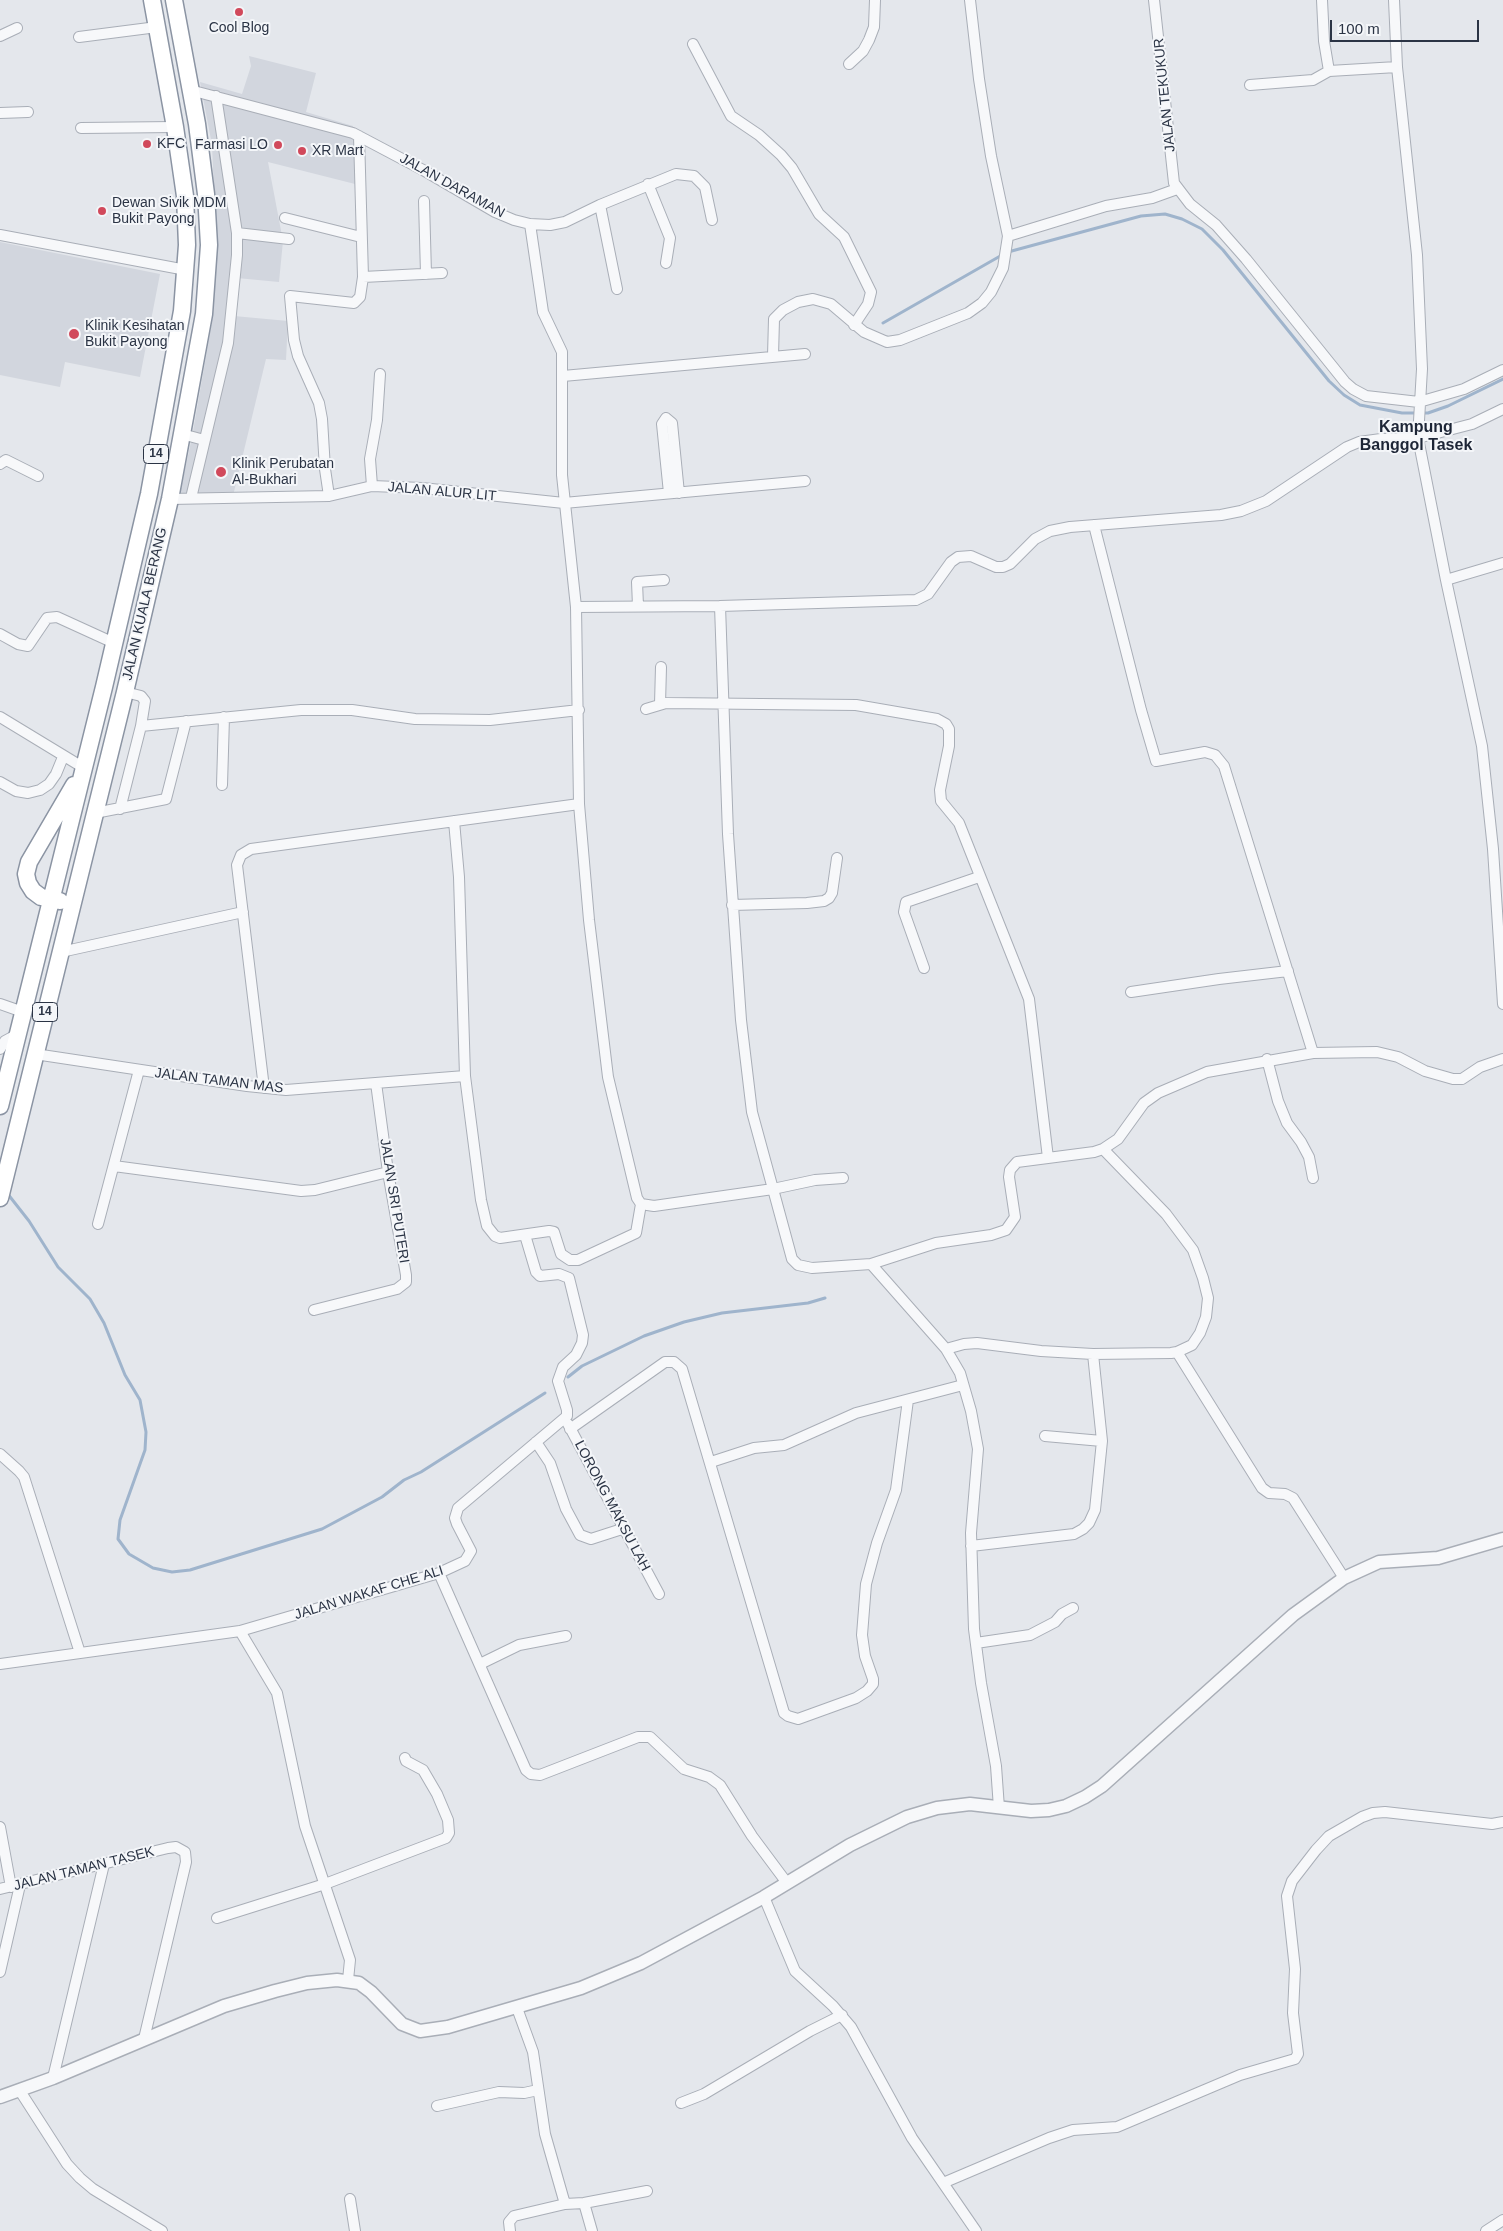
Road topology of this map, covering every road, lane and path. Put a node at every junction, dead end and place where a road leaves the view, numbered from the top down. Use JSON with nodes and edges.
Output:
{"nodes":[{"id":1,"x":144,"y":0,"type":"edge"},
{"id":2,"x":152,"y":0,"type":"edge"},
{"id":3,"x":875,"y":0,"type":"edge"},
{"id":4,"x":970,"y":0,"type":"edge"},
{"id":5,"x":1154,"y":0,"type":"edge"},
{"id":6,"x":1322,"y":0,"type":"edge"},
{"id":7,"x":1394,"y":0,"type":"edge"},
{"id":8,"x":176,"y":5,"type":"edge"},
{"id":9,"x":156,"y":22,"type":"junction"},
{"id":10,"x":18,"y":28,"type":"dead end"},
{"id":11,"x":0,"y":36,"type":"edge"},
{"id":12,"x":79,"y":38,"type":"dead end"},
{"id":13,"x":693,"y":44,"type":"dead end"},
{"id":14,"x":849,"y":64,"type":"dead end"},
{"id":15,"x":1397,"y":67,"type":"junction"},
{"id":16,"x":1329,"y":71,"type":"junction"},
{"id":17,"x":1250,"y":85,"type":"dead end"},
{"id":18,"x":190,"y":90,"type":"junction"},
{"id":19,"x":216,"y":96,"type":"junction"},
{"id":20,"x":28,"y":112,"type":"dead end"},
{"id":21,"x":0,"y":113,"type":"edge"},
{"id":22,"x":175,"y":127,"type":"junction"},
{"id":23,"x":81,"y":128,"type":"dead end"},
{"id":24,"x":359,"y":136,"type":"junction"},
{"id":25,"x":648,"y":184,"type":"junction"},
{"id":26,"x":1177,"y":189,"type":"junction"},
{"id":27,"x":424,"y":201,"type":"dead end"},
{"id":28,"x":600,"y":205,"type":"junction"},
{"id":29,"x":285,"y":218,"type":"dead end"},
{"id":30,"x":712,"y":220,"type":"dead end"},
{"id":31,"x":530,"y":224,"type":"junction"},
{"id":32,"x":236,"y":234,"type":"junction"},
{"id":33,"x":0,"y":235,"type":"edge"},
{"id":34,"x":1008,"y":236,"type":"junction"},
{"id":35,"x":362,"y":237,"type":"junction"},
{"id":36,"x":289,"y":239,"type":"dead end"},
{"id":37,"x":666,"y":263,"type":"dead end"},
{"id":38,"x":186,"y":270,"type":"junction"},
{"id":39,"x":442,"y":273,"type":"dead end"},
{"id":40,"x":426,"y":274,"type":"junction"},
{"id":41,"x":363,"y":277,"type":"junction"},
{"id":42,"x":617,"y":290,"type":"dead end"},
{"id":43,"x":854,"y":325,"type":"junction"},
{"id":44,"x":805,"y":354,"type":"dead end"},
{"id":45,"x":773,"y":356,"type":"junction"},
{"id":46,"x":1503,"y":370,"type":"edge"},
{"id":47,"x":380,"y":374,"type":"dead end"},
{"id":48,"x":563,"y":376,"type":"junction"},
{"id":49,"x":1419,"y":404,"type":"junction"},
{"id":50,"x":1503,"y":409,"type":"edge"},
{"id":51,"x":182,"y":434,"type":"junction"},
{"id":52,"x":1418,"y":436,"type":"junction"},
{"id":53,"x":204,"y":440,"type":"junction"},
{"id":54,"x":0,"y":464,"type":"edge"},
{"id":55,"x":38,"y":476,"type":"dead end"},
{"id":56,"x":805,"y":481,"type":"dead end"},
{"id":57,"x":372,"y":486,"type":"junction"},
{"id":58,"x":674,"y":493,"type":"junction"},
{"id":59,"x":329,"y":496,"type":"junction"},
{"id":60,"x":192,"y":498,"type":"junction"},
{"id":61,"x":170,"y":499,"type":"junction"},
{"id":62,"x":564,"y":503,"type":"junction"},
{"id":63,"x":1094,"y":525,"type":"junction"},
{"id":64,"x":1503,"y":563,"type":"edge"},
{"id":65,"x":664,"y":580,"type":"dead end"},
{"id":66,"x":1446,"y":580,"type":"junction"},
{"id":67,"x":638,"y":606,"type":"junction"},
{"id":68,"x":720,"y":606,"type":"junction"},
{"id":69,"x":576,"y":607,"type":"junction"},
{"id":70,"x":0,"y":634,"type":"edge"},
{"id":71,"x":114,"y":643,"type":"junction"},
{"id":72,"x":661,"y":667,"type":"dead end"},
{"id":73,"x":125,"y":692,"type":"junction"},
{"id":74,"x":722,"y":703,"type":"junction"},
{"id":75,"x":660,"y":704,"type":"junction"},
{"id":76,"x":646,"y":709,"type":"dead end"},
{"id":77,"x":579,"y":710,"type":"junction"},
{"id":78,"x":0,"y":717,"type":"edge"},
{"id":79,"x":224,"y":717,"type":"junction"},
{"id":80,"x":186,"y":721,"type":"junction"},
{"id":81,"x":141,"y":726,"type":"junction"},
{"id":82,"x":63,"y":756,"type":"junction"},
{"id":83,"x":84,"y":769,"type":"junction"},
{"id":84,"x":0,"y":782,"type":"edge"},
{"id":85,"x":222,"y":785,"type":"dead end"},
{"id":86,"x":579,"y":804,"type":"junction"},
{"id":87,"x":120,"y":809,"type":"junction"},
{"id":88,"x":95,"y":813,"type":"junction"},
{"id":89,"x":454,"y":821,"type":"junction"},
{"id":90,"x":1503,"y":843,"type":"edge"},
{"id":91,"x":1493,"y":849,"type":"junction"},
{"id":92,"x":837,"y":858,"type":"dead end"},
{"id":93,"x":80,"y":875,"type":"junction"},
{"id":94,"x":979,"y":877,"type":"junction"},
{"id":95,"x":51,"y":901,"type":"junction"},
{"id":96,"x":732,"y":905,"type":"junction"},
{"id":97,"x":243,"y":912,"type":"junction"},
{"id":98,"x":61,"y":952,"type":"junction"},
{"id":99,"x":924,"y":968,"type":"dead end"},
{"id":100,"x":1288,"y":971,"type":"junction"},
{"id":101,"x":1131,"y":992,"type":"dead end"},
{"id":102,"x":0,"y":1004,"type":"edge"},
{"id":103,"x":1503,"y":1004,"type":"edge"},
{"id":104,"x":23,"y":1012,"type":"junction"},
{"id":105,"x":18,"y":1034,"type":"junction"},
{"id":106,"x":0,"y":1049,"type":"edge"},
{"id":107,"x":1313,"y":1053,"type":"junction"},
{"id":108,"x":35,"y":1054,"type":"junction"},
{"id":109,"x":1267,"y":1059,"type":"junction"},
{"id":110,"x":1503,"y":1059,"type":"edge"},
{"id":111,"x":139,"y":1070,"type":"junction"},
{"id":112,"x":465,"y":1076,"type":"junction"},
{"id":113,"x":376,"y":1083,"type":"junction"},
{"id":114,"x":264,"y":1088,"type":"junction"},
{"id":115,"x":0,"y":1106,"type":"edge"},
{"id":116,"x":1104,"y":1149,"type":"junction"},
{"id":117,"x":1048,"y":1158,"type":"junction"},
{"id":118,"x":114,"y":1166,"type":"junction"},
{"id":119,"x":388,"y":1172,"type":"junction"},
{"id":120,"x":843,"y":1178,"type":"dead end"},
{"id":121,"x":1313,"y":1178,"type":"dead end"},
{"id":122,"x":773,"y":1189,"type":"junction"},
{"id":123,"x":0,"y":1198,"type":"edge"},
{"id":124,"x":641,"y":1204,"type":"junction"},
{"id":125,"x":98,"y":1224,"type":"dead end"},
{"id":126,"x":526,"y":1235,"type":"junction"},
{"id":127,"x":871,"y":1264,"type":"junction"},
{"id":128,"x":314,"y":1310,"type":"dead end"},
{"id":129,"x":946,"y":1348,"type":"junction"},
{"id":130,"x":1177,"y":1352,"type":"junction"},
{"id":131,"x":1092,"y":1354,"type":"junction"},
{"id":132,"x":963,"y":1384,"type":"junction"},
{"id":133,"x":908,"y":1400,"type":"junction"},
{"id":134,"x":565,"y":1418,"type":"junction"},
{"id":135,"x":570,"y":1429,"type":"junction"},
{"id":136,"x":1045,"y":1436,"type":"dead end"},
{"id":137,"x":1102,"y":1441,"type":"junction"},
{"id":138,"x":536,"y":1442,"type":"junction"},
{"id":139,"x":0,"y":1454,"type":"edge"},
{"id":140,"x":711,"y":1462,"type":"junction"},
{"id":141,"x":622,"y":1529,"type":"junction"},
{"id":142,"x":1503,"y":1539,"type":"edge"},
{"id":143,"x":971,"y":1546,"type":"junction"},
{"id":144,"x":440,"y":1573,"type":"junction"},
{"id":145,"x":1344,"y":1578,"type":"junction"},
{"id":146,"x":659,"y":1594,"type":"dead end"},
{"id":147,"x":1073,"y":1608,"type":"dead end"},
{"id":148,"x":240,"y":1630,"type":"junction"},
{"id":149,"x":566,"y":1636,"type":"dead end"},
{"id":150,"x":976,"y":1643,"type":"junction"},
{"id":151,"x":80,"y":1653,"type":"junction"},
{"id":152,"x":0,"y":1664,"type":"edge"},
{"id":153,"x":480,"y":1664,"type":"junction"},
{"id":154,"x":405,"y":1758,"type":"dead end"},
{"id":155,"x":999,"y":1808,"type":"junction"},
{"id":156,"x":1503,"y":1822,"type":"edge"},
{"id":157,"x":0,"y":1827,"type":"edge"},
{"id":158,"x":104,"y":1864,"type":"junction"},
{"id":159,"x":787,"y":1883,"type":"junction"},
{"id":160,"x":325,"y":1884,"type":"junction"},
{"id":161,"x":16,"y":1886,"type":"junction"},
{"id":162,"x":0,"y":1890,"type":"edge"},
{"id":163,"x":764,"y":1897,"type":"junction"},
{"id":164,"x":217,"y":1918,"type":"dead end"},
{"id":165,"x":0,"y":1972,"type":"edge"},
{"id":166,"x":348,"y":1980,"type":"junction"},
{"id":167,"x":517,"y":2008,"type":"junction"},
{"id":168,"x":842,"y":2015,"type":"junction"},
{"id":169,"x":144,"y":2039,"type":"junction"},
{"id":170,"x":53,"y":2078,"type":"junction"},
{"id":171,"x":20,"y":2090,"type":"junction"},
{"id":172,"x":538,"y":2090,"type":"junction"},
{"id":173,"x":0,"y":2097,"type":"edge"},
{"id":174,"x":681,"y":2103,"type":"dead end"},
{"id":175,"x":437,"y":2106,"type":"dead end"},
{"id":176,"x":943,"y":2183,"type":"junction"},
{"id":177,"x":646,"y":2191,"type":"dead end"},
{"id":178,"x":350,"y":2199,"type":"dead end"},
{"id":179,"x":584,"y":2203,"type":"junction"},
{"id":180,"x":565,"y":2204,"type":"junction"},
{"id":181,"x":1503,"y":2220,"type":"edge"},
{"id":182,"x":162,"y":2231,"type":"edge"},
{"id":183,"x":355,"y":2231,"type":"edge"},
{"id":184,"x":510,"y":2231,"type":"edge"},
{"id":185,"x":592,"y":2231,"type":"edge"},
{"id":186,"x":976,"y":2231,"type":"edge"},
{"id":187,"x":1486,"y":2231,"type":"edge"}],
"edges":[{"from":1,"to":9,"type":"highway"},
{"from":2,"to":9,"type":"highway","name":"JALAN KUALA BERANG","number":"14"},
{"from":3,"to":14,"type":"street"},
{"from":4,"to":34,"type":"street"},
{"from":5,"to":26,"type":"street","name":"JALAN TEKUKUR"},
{"from":6,"to":16,"type":"street"},
{"from":7,"to":15,"type":"street"},
{"from":8,"to":18,"type":"highway","name":"JALAN KUALA BERANG","number":"14"},
{"from":9,"to":12,"type":"street"},
{"from":9,"to":22,"type":"highway","name":"JALAN KUALA BERANG","number":"14"},
{"from":10,"to":11,"type":"street"},
{"from":13,"to":43,"type":"street"},
{"from":15,"to":16,"type":"street"},
{"from":15,"to":49,"type":"street"},
{"from":16,"to":17,"type":"street"},
{"from":18,"to":19,"type":"street","name":"JALAN DARAMAN"},
{"from":18,"to":51,"type":"highway","name":"JALAN KUALA BERANG","number":"14"},
{"from":19,"to":24,"type":"street","name":"JALAN DARAMAN"},
{"from":19,"to":32,"type":"street"},
{"from":20,"to":21,"type":"street"},
{"from":22,"to":23,"type":"street"},
{"from":22,"to":38,"type":"highway","name":"JALAN KUALA BERANG","number":"14"},
{"from":24,"to":31,"type":"street","name":"JALAN DARAMAN"},
{"from":24,"to":35,"type":"street"},
{"from":25,"to":28,"type":"street","name":"JALAN DARAMAN"},
{"from":25,"to":30,"type":"street","name":"JALAN DARAMAN"},
{"from":25,"to":37,"type":"street"},
{"from":26,"to":34,"type":"street"},
{"from":26,"to":49,"type":"street"},
{"from":27,"to":40,"type":"street"},
{"from":28,"to":31,"type":"street","name":"JALAN DARAMAN"},
{"from":28,"to":42,"type":"street"},
{"from":29,"to":35,"type":"street"},
{"from":31,"to":48,"type":"street"},
{"from":32,"to":36,"type":"street"},
{"from":32,"to":53,"type":"street"},
{"from":33,"to":38,"type":"street"},
{"from":34,"to":43,"type":"street"},
{"from":35,"to":41,"type":"street"},
{"from":38,"to":71,"type":"highway","name":"JALAN KUALA BERANG","number":"14"},
{"from":39,"to":40,"type":"street"},
{"from":40,"to":41,"type":"street"},
{"from":41,"to":59,"type":"street"},
{"from":43,"to":45,"type":"street"},
{"from":44,"to":45,"type":"street"},
{"from":45,"to":48,"type":"street"},
{"from":46,"to":49,"type":"street"},
{"from":47,"to":57,"type":"street"},
{"from":48,"to":62,"type":"street"},
{"from":49,"to":52,"type":"street"},
{"from":50,"to":52,"type":"street"},
{"from":51,"to":53,"type":"street"},
{"from":51,"to":61,"type":"highway","name":"JALAN KUALA BERANG","number":"14"},
{"from":52,"to":63,"type":"street"},
{"from":52,"to":66,"type":"street"},
{"from":53,"to":60,"type":"street"},
{"from":54,"to":55,"type":"street"},
{"from":56,"to":58,"type":"street","name":"JALAN ALUR LIT"},
{"from":57,"to":59,"type":"street","name":"JALAN ALUR LIT"},
{"from":57,"to":62,"type":"street","name":"JALAN ALUR LIT"},
{"from":58,"to":58,"type":"street"},
{"from":58,"to":62,"type":"street","name":"JALAN ALUR LIT"},
{"from":59,"to":60,"type":"street","name":"JALAN ALUR LIT"},
{"from":60,"to":61,"type":"street","name":"JALAN ALUR LIT"},
{"from":61,"to":73,"type":"highway","name":"JALAN KUALA BERANG","number":"14"},
{"from":62,"to":69,"type":"street"},
{"from":63,"to":68,"type":"street"},
{"from":63,"to":100,"type":"street"},
{"from":64,"to":66,"type":"street"},
{"from":65,"to":67,"type":"street"},
{"from":66,"to":91,"type":"street"},
{"from":67,"to":68,"type":"street"},
{"from":67,"to":69,"type":"street"},
{"from":68,"to":74,"type":"street"},
{"from":69,"to":77,"type":"street"},
{"from":70,"to":71,"type":"street"},
{"from":71,"to":83,"type":"highway","name":"JALAN KUALA BERANG","number":"14"},
{"from":72,"to":75,"type":"street"},
{"from":73,"to":81,"type":"street"},
{"from":73,"to":88,"type":"highway","name":"JALAN KUALA BERANG","number":"14"},
{"from":74,"to":75,"type":"street"},
{"from":74,"to":94,"type":"street"},
{"from":74,"to":96,"type":"street"},
{"from":75,"to":76,"type":"street"},
{"from":77,"to":79,"type":"street"},
{"from":77,"to":86,"type":"street"},
{"from":78,"to":82,"type":"street"},
{"from":79,"to":80,"type":"street"},
{"from":79,"to":85,"type":"street"},
{"from":80,"to":81,"type":"street"},
{"from":80,"to":87,"type":"street"},
{"from":81,"to":87,"type":"street"},
{"from":82,"to":83,"type":"street"},
{"from":82,"to":84,"type":"street"},
{"from":83,"to":95,"type":"highway","name":"JALAN KUALA BERANG","number":"14"},
{"from":83,"to":95,"type":"highway"},
{"from":86,"to":89,"type":"street"},
{"from":86,"to":124,"type":"street"},
{"from":87,"to":88,"type":"street"},
{"from":88,"to":93,"type":"highway","name":"JALAN KUALA BERANG","number":"14"},
{"from":89,"to":97,"type":"street"},
{"from":89,"to":112,"type":"street"},
{"from":90,"to":91,"type":"street"},
{"from":91,"to":103,"type":"street"},
{"from":92,"to":96,"type":"street"},
{"from":93,"to":95,"type":"highway"},
{"from":93,"to":98,"type":"highway","name":"JALAN KUALA BERANG","number":"14"},
{"from":94,"to":99,"type":"street"},
{"from":94,"to":117,"type":"street"},
{"from":95,"to":104,"type":"highway","name":"JALAN KUALA BERANG","number":"14"},
{"from":96,"to":122,"type":"street"},
{"from":97,"to":98,"type":"street"},
{"from":97,"to":114,"type":"street"},
{"from":98,"to":108,"type":"highway","name":"JALAN KUALA BERANG","number":"14"},
{"from":100,"to":101,"type":"street"},
{"from":100,"to":107,"type":"street"},
{"from":102,"to":104,"type":"street"},
{"from":104,"to":105,"type":"highway","name":"JALAN KUALA BERANG","number":"14"},
{"from":105,"to":106,"type":"street"},
{"from":105,"to":115,"type":"highway","name":"JALAN KUALA BERANG","number":"14"},
{"from":107,"to":109,"type":"street"},
{"from":107,"to":110,"type":"street"},
{"from":108,"to":111,"type":"street","name":"JALAN TAMAN MAS"},
{"from":108,"to":123,"type":"highway","name":"JALAN KUALA BERANG","number":"14"},
{"from":109,"to":116,"type":"street"},
{"from":109,"to":121,"type":"street"},
{"from":111,"to":114,"type":"street","name":"JALAN TAMAN MAS"},
{"from":111,"to":118,"type":"street"},
{"from":112,"to":113,"type":"street","name":"JALAN TAMAN MAS"},
{"from":112,"to":126,"type":"street"},
{"from":113,"to":114,"type":"street","name":"JALAN TAMAN MAS"},
{"from":113,"to":119,"type":"street","name":"JALAN SRI PUTERI"},
{"from":116,"to":117,"type":"street"},
{"from":116,"to":130,"type":"street"},
{"from":117,"to":127,"type":"street"},
{"from":118,"to":119,"type":"street"},
{"from":118,"to":125,"type":"street"},
{"from":119,"to":128,"type":"street","name":"JALAN SRI PUTERI"},
{"from":120,"to":122,"type":"street"},
{"from":122,"to":124,"type":"street"},
{"from":122,"to":127,"type":"street"},
{"from":124,"to":126,"type":"street"},
{"from":126,"to":134,"type":"street"},
{"from":127,"to":129,"type":"street"},
{"from":129,"to":131,"type":"street"},
{"from":129,"to":132,"type":"street"},
{"from":130,"to":131,"type":"street"},
{"from":130,"to":145,"type":"street"},
{"from":131,"to":137,"type":"street"},
{"from":132,"to":133,"type":"street"},
{"from":132,"to":143,"type":"street"},
{"from":133,"to":140,"type":"street"},
{"from":133,"to":140,"type":"street"},
{"from":134,"to":135,"type":"street","name":"LORONG MAKSU LAH"},
{"from":134,"to":138,"type":"street","name":"JALAN WAKAF CHE ALI"},
{"from":135,"to":140,"type":"street"},
{"from":135,"to":141,"type":"street","name":"LORONG MAKSU LAH"},
{"from":136,"to":137,"type":"street"},
{"from":137,"to":143,"type":"street"},
{"from":138,"to":141,"type":"street"},
{"from":138,"to":144,"type":"street","name":"JALAN WAKAF CHE ALI"},
{"from":139,"to":151,"type":"street"},
{"from":141,"to":146,"type":"street","name":"LORONG MAKSU LAH"},
{"from":142,"to":145,"type":"street"},
{"from":143,"to":150,"type":"street"},
{"from":144,"to":148,"type":"street","name":"JALAN WAKAF CHE ALI"},
{"from":144,"to":153,"type":"street"},
{"from":145,"to":155,"type":"street"},
{"from":147,"to":150,"type":"street"},
{"from":148,"to":151,"type":"street","name":"JALAN WAKAF CHE ALI"},
{"from":148,"to":160,"type":"street"},
{"from":149,"to":153,"type":"street"},
{"from":150,"to":155,"type":"street"},
{"from":151,"to":152,"type":"street","name":"JALAN WAKAF CHE ALI"},
{"from":153,"to":159,"type":"street"},
{"from":154,"to":160,"type":"street"},
{"from":155,"to":159,"type":"street"},
{"from":156,"to":176,"type":"street"},
{"from":157,"to":161,"type":"street"},
{"from":158,"to":161,"type":"street","name":"JALAN TAMAN TASEK"},
{"from":158,"to":169,"type":"street","name":"JALAN TAMAN TASEK"},
{"from":158,"to":170,"type":"street"},
{"from":159,"to":163,"type":"street"},
{"from":160,"to":164,"type":"street"},
{"from":160,"to":166,"type":"street"},
{"from":161,"to":162,"type":"street","name":"JALAN TAMAN TASEK"},
{"from":161,"to":165,"type":"street"},
{"from":163,"to":167,"type":"street"},
{"from":163,"to":168,"type":"street"},
{"from":166,"to":167,"type":"street"},
{"from":166,"to":169,"type":"street"},
{"from":167,"to":172,"type":"street"},
{"from":168,"to":174,"type":"street"},
{"from":168,"to":176,"type":"street"},
{"from":169,"to":170,"type":"street"},
{"from":170,"to":171,"type":"street"},
{"from":171,"to":173,"type":"street"},
{"from":171,"to":182,"type":"street"},
{"from":172,"to":175,"type":"street"},
{"from":172,"to":180,"type":"street"},
{"from":176,"to":186,"type":"street"},
{"from":177,"to":179,"type":"street"},
{"from":178,"to":183,"type":"street"},
{"from":179,"to":180,"type":"street"},
{"from":179,"to":185,"type":"street"},
{"from":180,"to":184,"type":"street"},
{"from":181,"to":187,"type":"street"}]}
